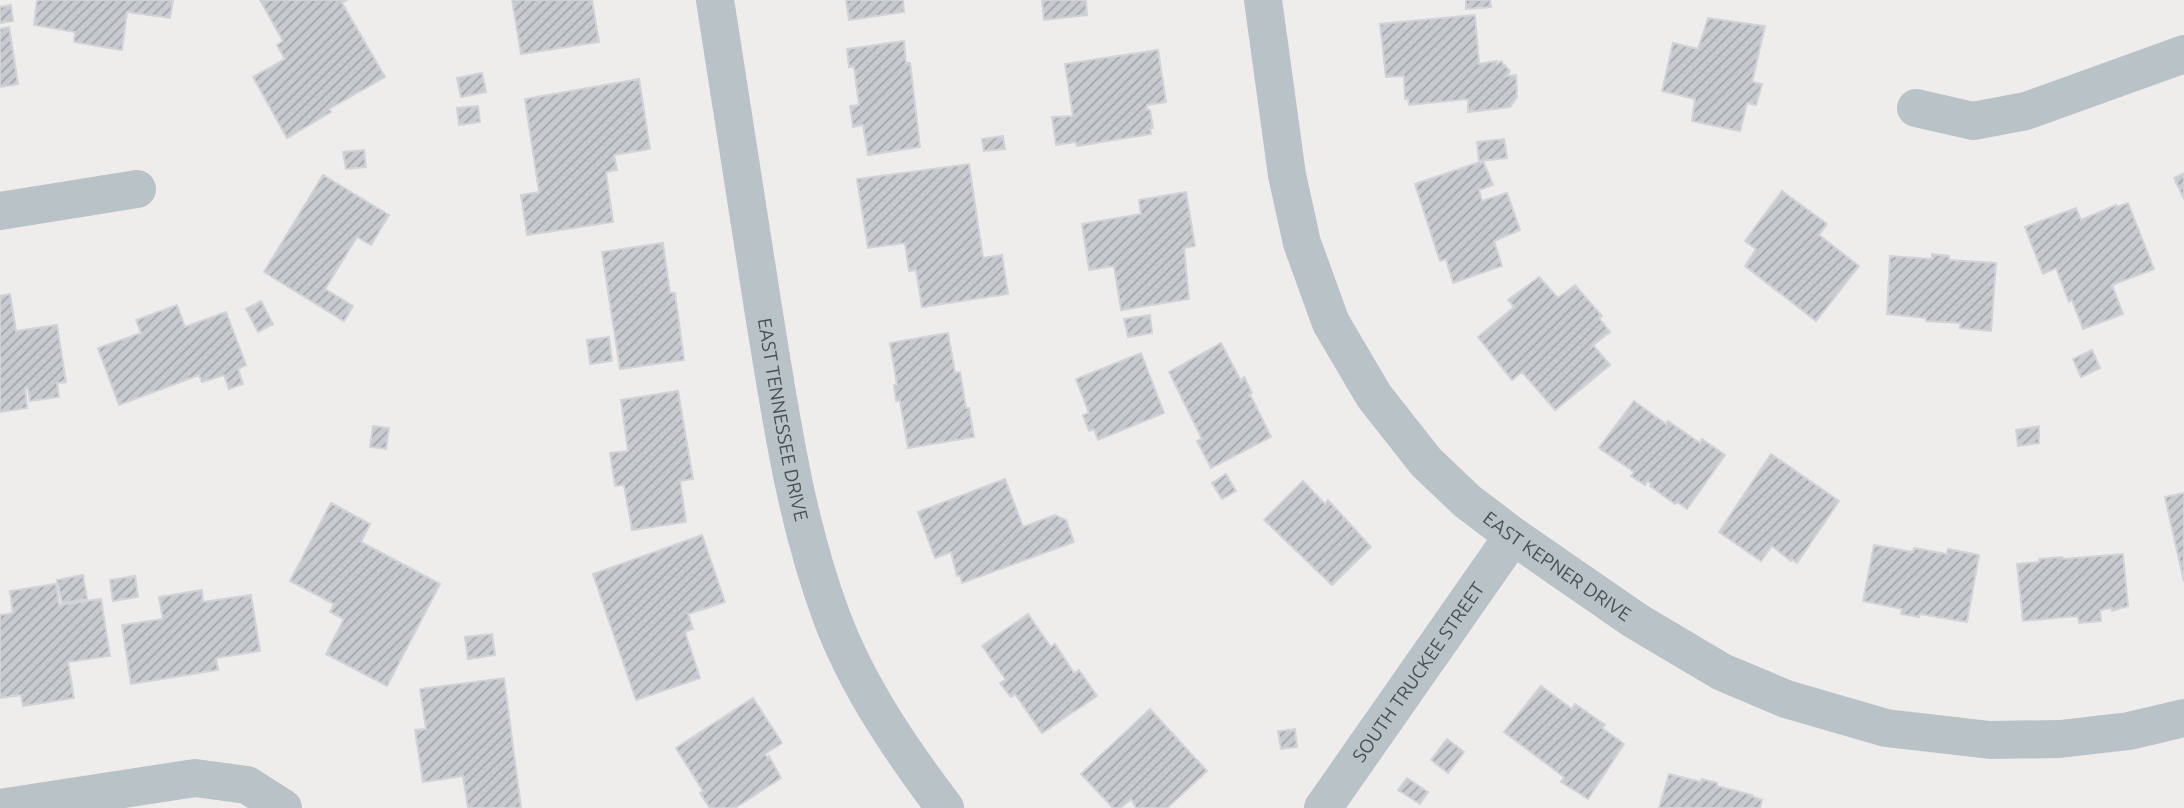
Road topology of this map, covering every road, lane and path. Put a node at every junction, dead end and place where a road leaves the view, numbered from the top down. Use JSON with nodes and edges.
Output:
{"nodes":[{"id":1,"x":715,"y":0,"type":"edge"},
{"id":2,"x":1264,"y":0,"type":"edge"},
{"id":3,"x":2184,"y":54,"type":"edge"},
{"id":4,"x":1916,"y":108,"type":"dead end"},
{"id":5,"x":137,"y":189,"type":"dead end"},
{"id":6,"x":0,"y":211,"type":"edge"},
{"id":7,"x":1513,"y":536,"type":"junction"},
{"id":8,"x":2184,"y":718,"type":"edge"},
{"id":9,"x":0,"y":808,"type":"edge"},
{"id":10,"x":283,"y":808,"type":"edge"},
{"id":11,"x":945,"y":808,"type":"edge"},
{"id":12,"x":1323,"y":808,"type":"edge"}],
"edges":[{"from":1,"to":11,"type":"street","name":"EAST TENNESSEE DRIVE"},
{"from":2,"to":7,"type":"street","name":"EAST KEPNER DRIVE"},
{"from":3,"to":4,"type":"street"},
{"from":5,"to":6,"type":"street"},
{"from":7,"to":8,"type":"street","name":"EAST KEPNER DRIVE"},
{"from":7,"to":12,"type":"street","name":"SOUTH TRUCKEE STREET"},
{"from":9,"to":10,"type":"street"}]}
